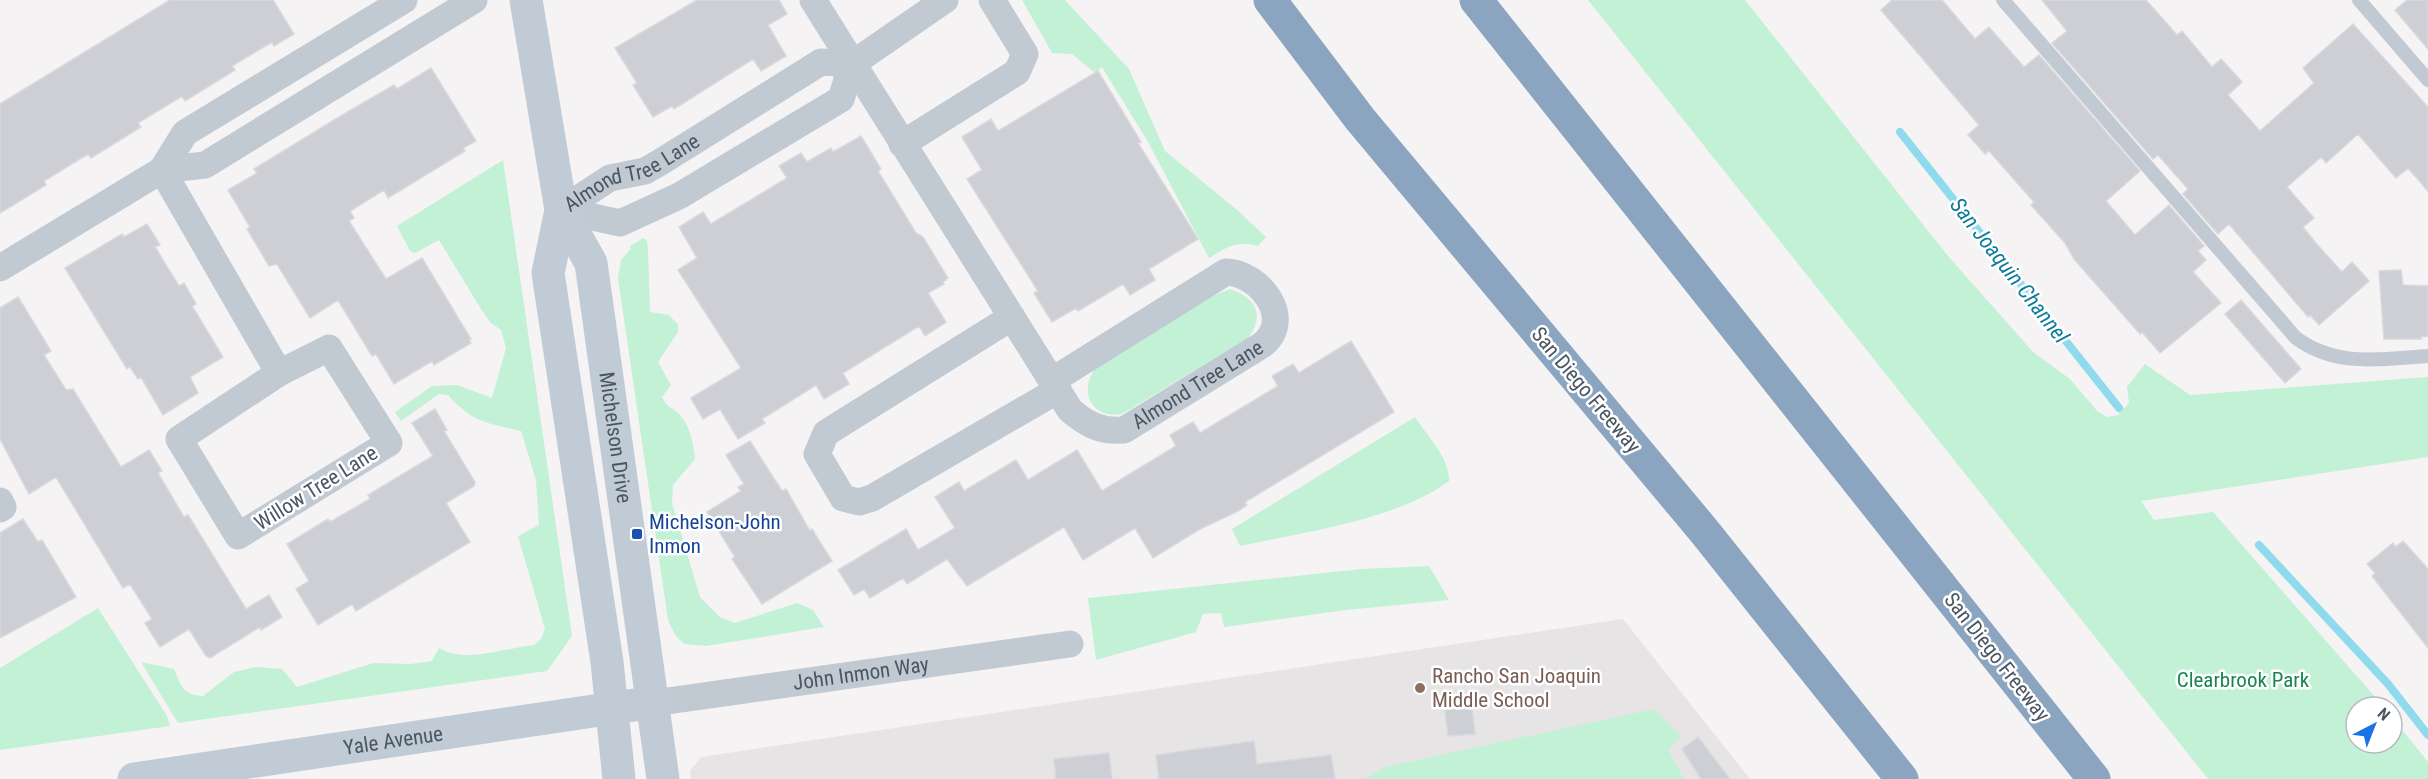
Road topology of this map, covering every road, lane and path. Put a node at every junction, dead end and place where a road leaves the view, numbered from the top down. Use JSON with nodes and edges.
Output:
{"nodes":[{"id":1,"x":404,"y":0,"type":"edge"},
{"id":2,"x":474,"y":0,"type":"edge"},
{"id":3,"x":526,"y":0,"type":"edge"},
{"id":4,"x":813,"y":0,"type":"edge"},
{"id":5,"x":945,"y":0,"type":"edge"},
{"id":6,"x":992,"y":0,"type":"edge"},
{"id":7,"x":1270,"y":0,"type":"edge"},
{"id":8,"x":1476,"y":0,"type":"edge"},
{"id":9,"x":2003,"y":0,"type":"edge"},
{"id":10,"x":2359,"y":0,"type":"edge"},
{"id":11,"x":852,"y":64,"type":"junction"},
{"id":12,"x":2428,"y":80,"type":"edge"},
{"id":13,"x":902,"y":144,"type":"junction"},
{"id":14,"x":162,"y":170,"type":"junction"},
{"id":15,"x":561,"y":210,"type":"junction"},
{"id":16,"x":0,"y":268,"type":"edge"},
{"id":17,"x":1012,"y":317,"type":"junction"},
{"id":18,"x":2428,"y":356,"type":"edge"},
{"id":19,"x":279,"y":374,"type":"junction"},
{"id":20,"x":1055,"y":385,"type":"junction"},
{"id":21,"x":0,"y":501,"type":"edge"},
{"id":22,"x":0,"y":509,"type":"edge"},
{"id":23,"x":1070,"y":644,"type":"dead end"},
{"id":24,"x":653,"y":703,"type":"junction"},
{"id":25,"x":612,"y":708,"type":"junction"},
{"id":26,"x":134,"y":779,"type":"edge"},
{"id":27,"x":619,"y":779,"type":"edge"},
{"id":28,"x":663,"y":779,"type":"edge"},
{"id":29,"x":1902,"y":779,"type":"edge"},
{"id":30,"x":2094,"y":779,"type":"edge"}],
"edges":[{"from":1,"to":14,"type":"street"},
{"from":2,"to":14,"type":"street"},
{"from":3,"to":15,"type":"main road","name":"Michelson Drive"},
{"from":4,"to":11,"type":"street","name":"Almond Tree Lane"},
{"from":5,"to":11,"type":"street"},
{"from":6,"to":13,"type":"street"},
{"from":7,"to":29,"type":"highway","name":"San Diego Freeway"},
{"from":8,"to":30,"type":"highway","name":"San Diego Freeway"},
{"from":9,"to":18,"type":"lane"},
{"from":10,"to":12,"type":"lane"},
{"from":11,"to":13,"type":"street","name":"Almond Tree Lane"},
{"from":11,"to":15,"type":"street","name":"Almond Tree Lane"},
{"from":11,"to":15,"type":"street","name":"Almond Tree Lane"},
{"from":13,"to":17,"type":"street","name":"Almond Tree Lane"},
{"from":14,"to":16,"type":"street"},
{"from":14,"to":19,"type":"street"},
{"from":15,"to":24,"type":"main road","name":"Michelson Drive"},
{"from":15,"to":25,"type":"main road","name":"Michelson Drive"},
{"from":17,"to":20,"type":"street","name":"Almond Tree Lane"},
{"from":17,"to":20,"type":"street","name":"Almond Tree Lane"},
{"from":19,"to":19,"type":"street","name":"Willow Tree Lane"},
{"from":20,"to":20,"type":"street","name":"Almond Tree Lane"},
{"from":21,"to":22,"type":"street"},
{"from":23,"to":24,"type":"street","name":"John Inmon Way"},
{"from":24,"to":25,"type":"main road","name":"Yale Avenue"},
{"from":24,"to":28,"type":"main road","name":"Michelson Drive"},
{"from":25,"to":26,"type":"main road","name":"Yale Avenue"},
{"from":25,"to":27,"type":"main road","name":"Michelson Drive"}]}
